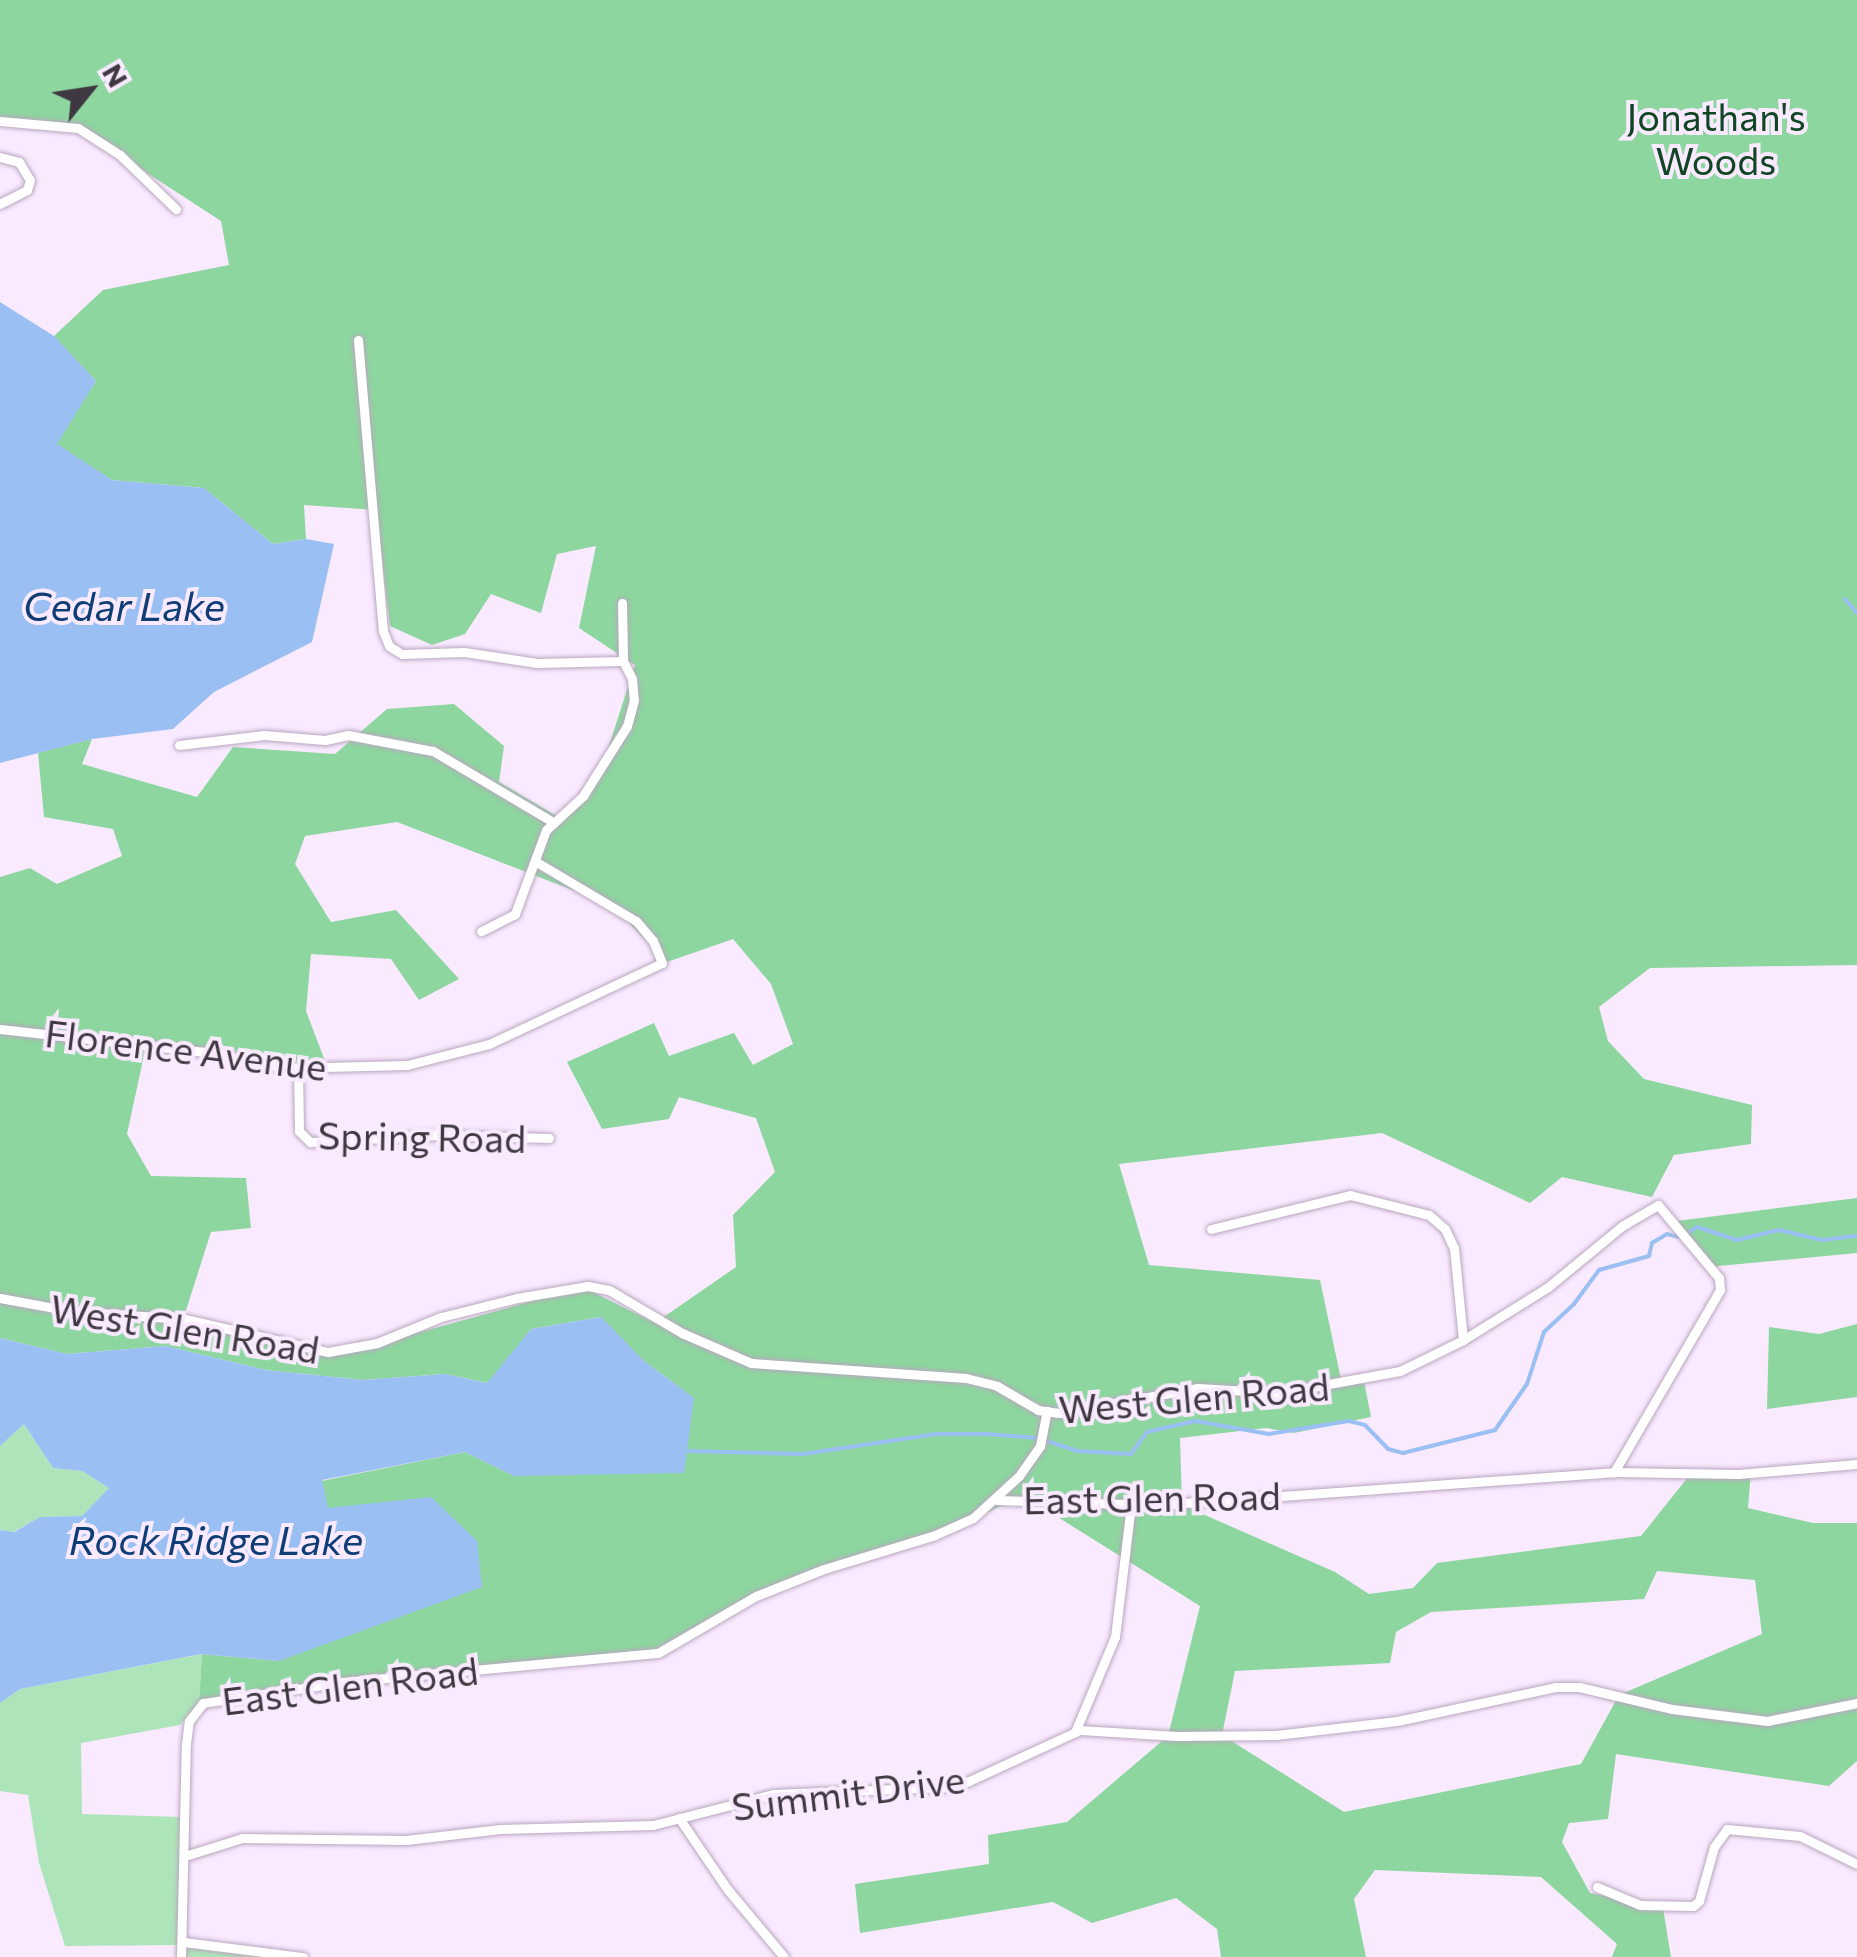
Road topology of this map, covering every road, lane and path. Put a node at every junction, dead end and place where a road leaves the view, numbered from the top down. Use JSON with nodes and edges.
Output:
{"nodes":[{"id":1,"x":0,"y":121,"type":"edge"},
{"id":2,"x":0,"y":157,"type":"edge"},
{"id":3,"x":0,"y":204,"type":"edge"},
{"id":4,"x":176,"y":209,"type":"dead end"},
{"id":5,"x":358,"y":340,"type":"dead end"},
{"id":6,"x":622,"y":603,"type":"dead end"},
{"id":7,"x":623,"y":661,"type":"junction"},
{"id":8,"x":179,"y":746,"type":"dead end"},
{"id":9,"x":552,"y":822,"type":"junction"},
{"id":10,"x":534,"y":861,"type":"junction"},
{"id":11,"x":481,"y":931,"type":"dead end"},
{"id":12,"x":0,"y":1029,"type":"edge"},
{"id":13,"x":298,"y":1068,"type":"junction"},
{"id":14,"x":549,"y":1138,"type":"dead end"},
{"id":15,"x":1211,"y":1229,"type":"dead end"},
{"id":16,"x":0,"y":1298,"type":"edge"},
{"id":17,"x":1463,"y":1340,"type":"junction"},
{"id":18,"x":1047,"y":1411,"type":"junction"},
{"id":19,"x":1857,"y":1464,"type":"edge"},
{"id":20,"x":1614,"y":1472,"type":"junction"},
{"id":21,"x":998,"y":1500,"type":"junction"},
{"id":22,"x":1131,"y":1504,"type":"junction"},
{"id":23,"x":1857,"y":1703,"type":"edge"},
{"id":24,"x":1076,"y":1732,"type":"junction"},
{"id":25,"x":678,"y":1818,"type":"junction"},
{"id":26,"x":185,"y":1856,"type":"junction"},
{"id":27,"x":1857,"y":1864,"type":"edge"},
{"id":28,"x":1598,"y":1887,"type":"dead end"},
{"id":29,"x":184,"y":1942,"type":"junction"},
{"id":30,"x":181,"y":1957,"type":"edge"},
{"id":31,"x":303,"y":1957,"type":"edge"},
{"id":32,"x":784,"y":1957,"type":"edge"}],
"edges":[{"from":1,"to":4,"type":"street"},
{"from":2,"to":3,"type":"street"},
{"from":5,"to":7,"type":"street"},
{"from":6,"to":7,"type":"street"},
{"from":7,"to":9,"type":"street"},
{"from":8,"to":9,"type":"street"},
{"from":9,"to":10,"type":"street"},
{"from":10,"to":11,"type":"street"},
{"from":10,"to":13,"type":"street","name":"Florence Avenue"},
{"from":12,"to":13,"type":"street","name":"Florence Avenue"},
{"from":13,"to":14,"type":"street","name":"Spring Road"},
{"from":15,"to":17,"type":"street"},
{"from":16,"to":18,"type":"street","name":"West Glen Road"},
{"from":17,"to":18,"type":"street","name":"West Glen Road"},
{"from":17,"to":20,"type":"street","name":"West Glen Road"},
{"from":18,"to":21,"type":"street"},
{"from":19,"to":20,"type":"street","name":"East Glen Road"},
{"from":20,"to":22,"type":"street","name":"East Glen Road"},
{"from":21,"to":22,"type":"street","name":"East Glen Road"},
{"from":21,"to":26,"type":"street","name":"East Glen Road"},
{"from":22,"to":24,"type":"street"},
{"from":23,"to":24,"type":"street","name":"Summit Drive"},
{"from":24,"to":25,"type":"street","name":"Summit Drive"},
{"from":25,"to":26,"type":"street","name":"Summit Drive"},
{"from":25,"to":32,"type":"street"},
{"from":26,"to":29,"type":"street"},
{"from":27,"to":28,"type":"street"},
{"from":29,"to":30,"type":"street"},
{"from":29,"to":31,"type":"street"}]}
